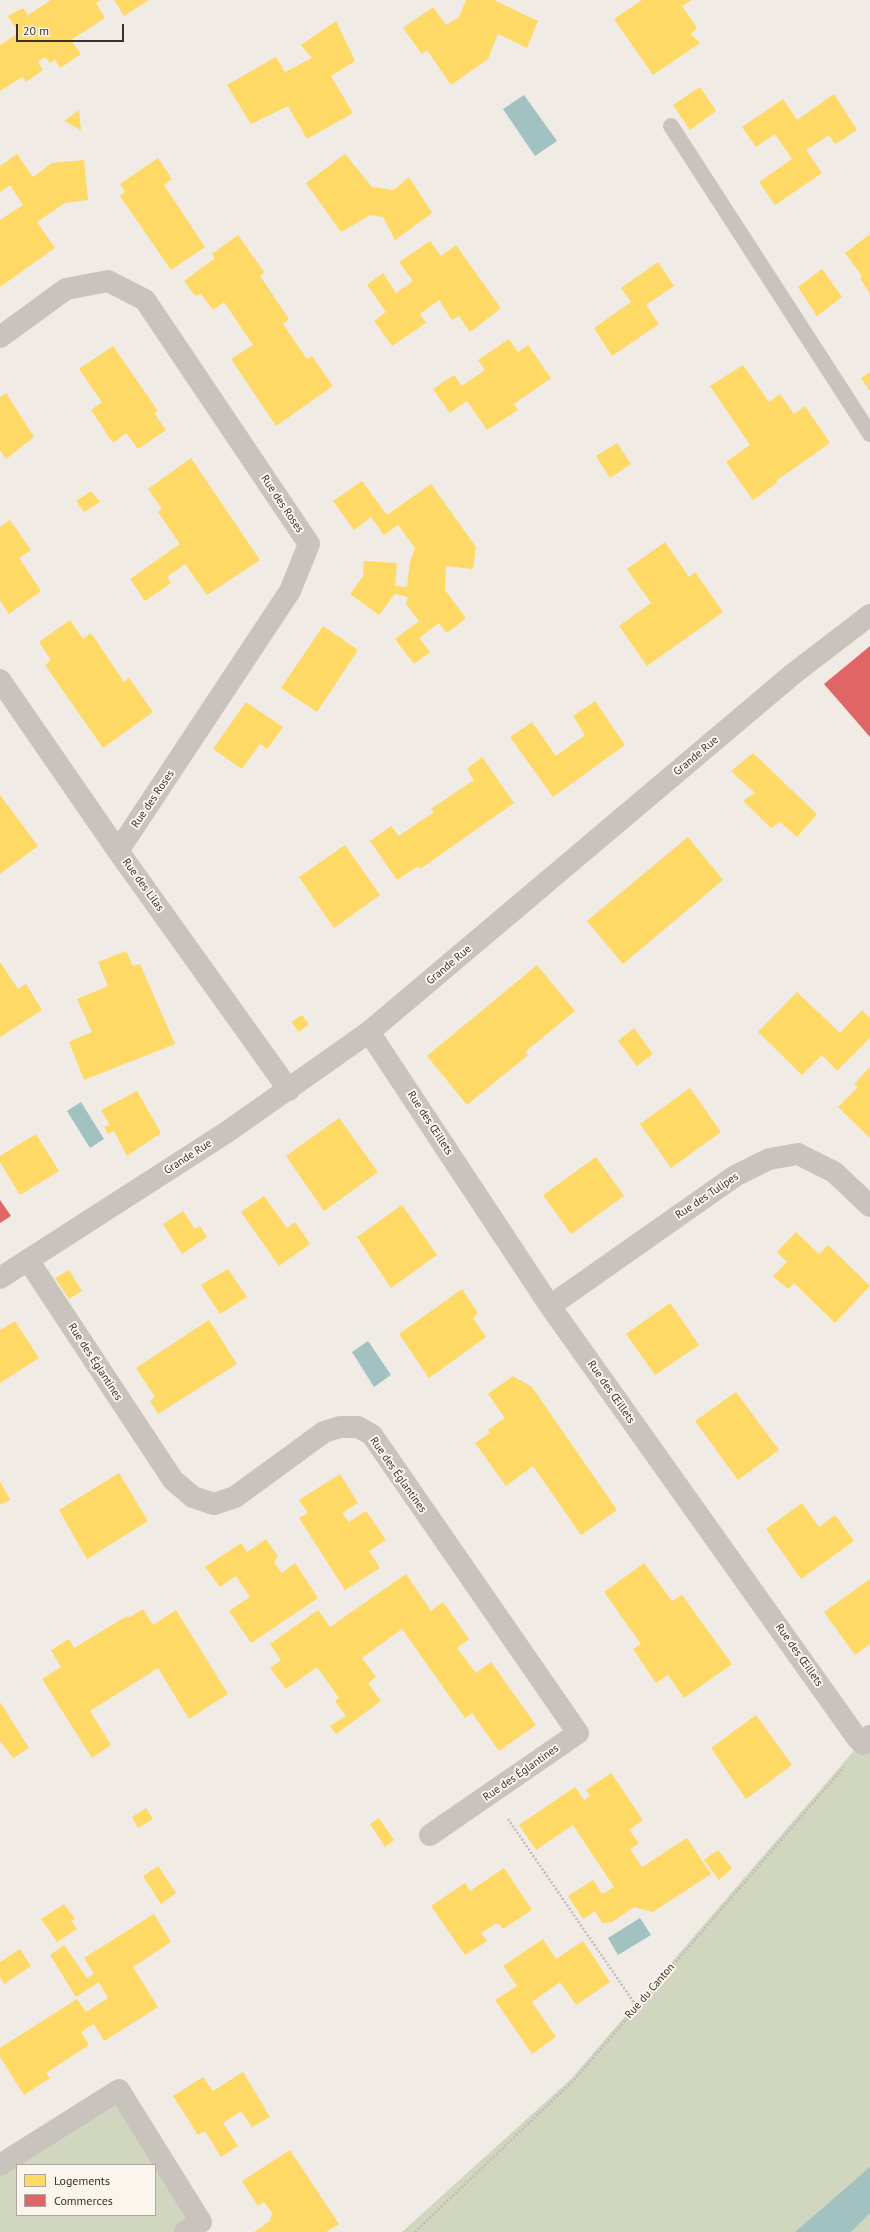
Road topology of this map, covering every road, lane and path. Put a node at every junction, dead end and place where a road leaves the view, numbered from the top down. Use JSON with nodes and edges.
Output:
{"nodes":[{"id":1,"x":671,"y":126,"type":"dead end"},
{"id":2,"x":0,"y":337,"type":"edge"},
{"id":3,"x":870,"y":434,"type":"edge"},
{"id":4,"x":870,"y":615,"type":"edge"},
{"id":5,"x":0,"y":680,"type":"edge"},
{"id":6,"x":118,"y":851,"type":"junction"},
{"id":7,"x":370,"y":1032,"type":"junction"},
{"id":8,"x":289,"y":1090,"type":"junction"},
{"id":9,"x":870,"y":1206,"type":"edge"},
{"id":10,"x":28,"y":1260,"type":"junction"},
{"id":11,"x":0,"y":1278,"type":"edge"},
{"id":12,"x":550,"y":1306,"type":"junction"},
{"id":13,"x":867,"y":1740,"type":"edge"},
{"id":14,"x":491,"y":1793,"type":"junction"},
{"id":15,"x":430,"y":1835,"type":"dead end"},
{"id":16,"x":637,"y":2007,"type":"junction"},
{"id":17,"x":0,"y":2165,"type":"edge"},
{"id":18,"x":185,"y":2232,"type":"edge"},
{"id":19,"x":415,"y":2232,"type":"edge"}],
"edges":[{"from":1,"to":3,"type":"lane"},
{"from":2,"to":6,"type":"street","name":"Rue des Roses"},
{"from":4,"to":7,"type":"street","name":"Grande Rue"},
{"from":5,"to":6,"type":"street","name":"Rue des Lilas"},
{"from":6,"to":8,"type":"street","name":"Rue des Lilas"},
{"from":7,"to":8,"type":"street","name":"Grande Rue"},
{"from":7,"to":12,"type":"street","name":"Rue des Œillets"},
{"from":8,"to":10,"type":"street","name":"Grande Rue"},
{"from":9,"to":12,"type":"street","name":"Rue des Tulipes"},
{"from":10,"to":11,"type":"street","name":"Grande Rue"},
{"from":10,"to":14,"type":"street","name":"Rue des Églantines"},
{"from":12,"to":13,"type":"street","name":"Rue des Œillets"},
{"from":13,"to":16,"type":"path","name":"Rue du Canton"},
{"from":14,"to":15,"type":"street","name":"Rue des Églantines"},
{"from":14,"to":16,"type":"path"},
{"from":16,"to":19,"type":"path","name":"Rue du Canton"},
{"from":17,"to":18,"type":"street"}]}
